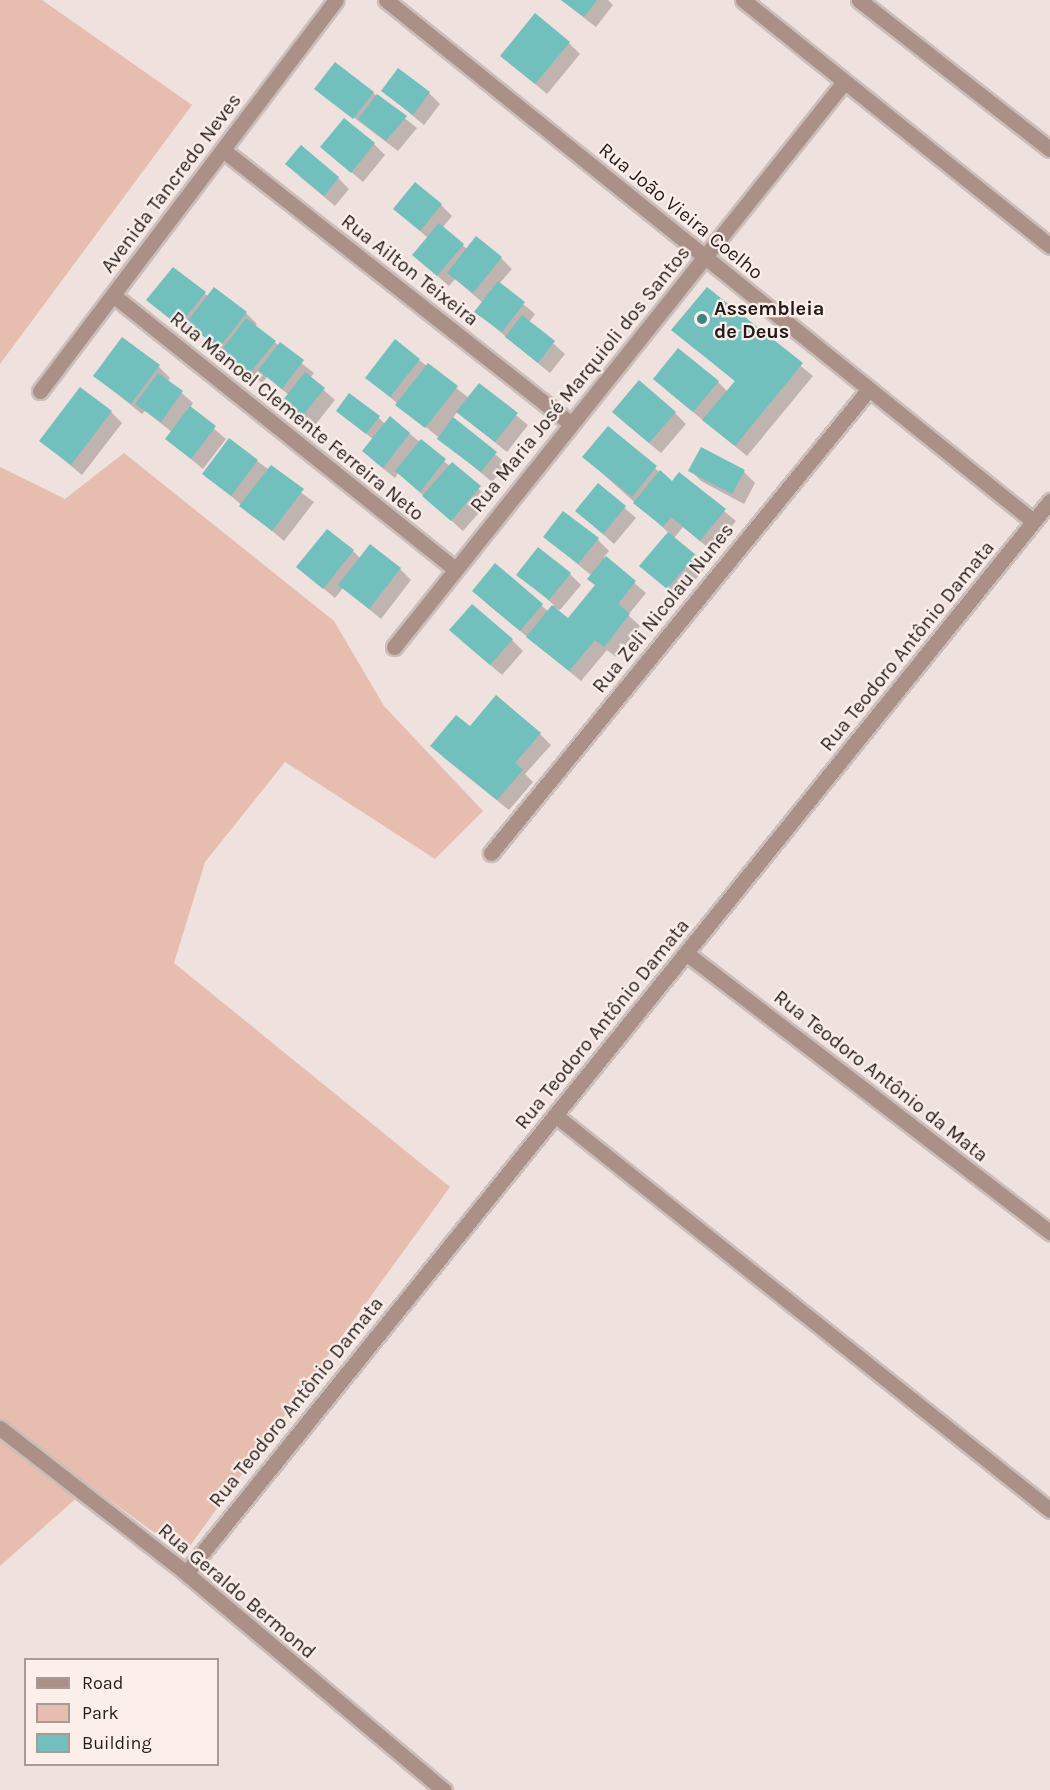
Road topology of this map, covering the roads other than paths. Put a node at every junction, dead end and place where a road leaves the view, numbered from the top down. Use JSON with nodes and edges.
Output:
{"nodes":[{"id":1,"x":336,"y":0,"type":"edge"},
{"id":2,"x":386,"y":0,"type":"edge"},
{"id":3,"x":743,"y":0,"type":"edge"},
{"id":4,"x":859,"y":0,"type":"edge"},
{"id":5,"x":844,"y":82,"type":"junction"},
{"id":6,"x":1050,"y":149,"type":"edge"},
{"id":7,"x":223,"y":150,"type":"junction"},
{"id":8,"x":1050,"y":246,"type":"edge"},
{"id":9,"x":705,"y":257,"type":"junction"},
{"id":10,"x":113,"y":295,"type":"junction"},
{"id":11,"x":869,"y":389,"type":"junction"},
{"id":12,"x":40,"y":391,"type":"dead end"},
{"id":13,"x":571,"y":424,"type":"junction"},
{"id":14,"x":1050,"y":501,"type":"edge"},
{"id":15,"x":1034,"y":521,"type":"junction"},
{"id":16,"x":455,"y":569,"type":"junction"},
{"id":17,"x":394,"y":647,"type":"dead end"},
{"id":18,"x":491,"y":853,"type":"dead end"},
{"id":19,"x":686,"y":953,"type":"junction"},
{"id":20,"x":555,"y":1115,"type":"junction"},
{"id":21,"x":1050,"y":1232,"type":"edge"},
{"id":22,"x":0,"y":1428,"type":"edge"},
{"id":23,"x":1050,"y":1510,"type":"edge"},
{"id":24,"x":186,"y":1573,"type":"junction"},
{"id":25,"x":444,"y":1790,"type":"edge"}],
"edges":[{"from":1,"to":7,"type":"street","name":"Avenida Tancredo Neves"},
{"from":2,"to":9,"type":"street","name":"Rua João Vieira Coelho"},
{"from":3,"to":5,"type":"street"},
{"from":4,"to":6,"type":"street"},
{"from":5,"to":8,"type":"street"},
{"from":5,"to":9,"type":"street","name":"Rua Maria José Marquioli dos Santos"},
{"from":7,"to":10,"type":"street","name":"Avenida Tancredo Neves"},
{"from":7,"to":13,"type":"street","name":"Rua Ailton Teixeira"},
{"from":9,"to":11,"type":"street","name":"Rua João Vieira Coelho"},
{"from":9,"to":13,"type":"street","name":"Rua Maria José Marquioli dos Santos"},
{"from":10,"to":12,"type":"street","name":"Avenida Tancredo Neves"},
{"from":10,"to":16,"type":"street","name":"Rua Manoel Clemente Ferreira Neto"},
{"from":11,"to":15,"type":"street","name":"Rua João Vieira Coelho"},
{"from":11,"to":18,"type":"street","name":"Rua Zeli Nicolau Nunes"},
{"from":13,"to":16,"type":"street","name":"Rua Maria José Marquioli dos Santos"},
{"from":14,"to":15,"type":"street","name":"Rua Teodoro Antônio Damata"},
{"from":15,"to":19,"type":"street","name":"Rua Teodoro Antônio Damata"},
{"from":16,"to":17,"type":"street","name":"Rua Maria José Marquioli dos Santos"},
{"from":19,"to":20,"type":"street","name":"Rua Teodoro Antônio Damata"},
{"from":19,"to":21,"type":"street","name":"Rua Teodoro Antônio da Mata"},
{"from":20,"to":23,"type":"street"},
{"from":20,"to":24,"type":"street","name":"Rua Teodoro Antônio Damata"},
{"from":22,"to":24,"type":"street","name":"Rua Geraldo Bermond"},
{"from":24,"to":25,"type":"street","name":"Rua Geraldo Bermond"}]}
